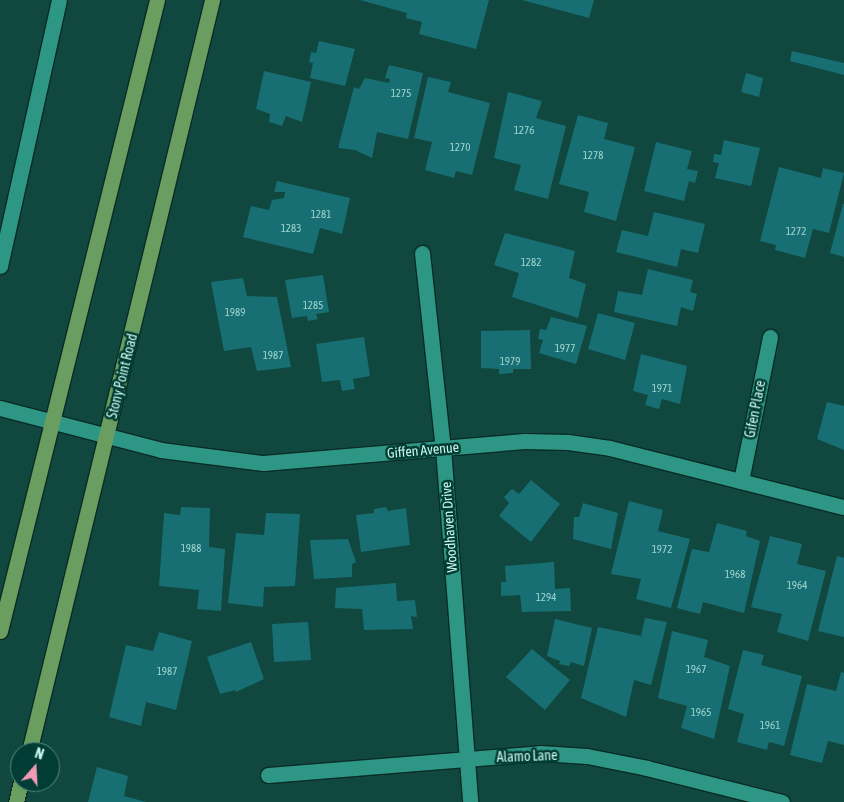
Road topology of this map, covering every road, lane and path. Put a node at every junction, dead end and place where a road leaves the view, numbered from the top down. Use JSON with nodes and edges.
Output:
{"nodes":[{"id":1,"x":59,"y":0,"type":"edge"},
{"id":2,"x":157,"y":0,"type":"edge"},
{"id":3,"x":212,"y":0,"type":"edge"},
{"id":4,"x":422,"y":253,"type":"dead end"},
{"id":5,"x":0,"y":266,"type":"edge"},
{"id":6,"x":770,"y":337,"type":"dead end"},
{"id":7,"x":0,"y":408,"type":"edge"},
{"id":8,"x":52,"y":421,"type":"junction"},
{"id":9,"x":107,"y":436,"type":"junction"},
{"id":10,"x":443,"y":448,"type":"junction"},
{"id":11,"x":741,"y":481,"type":"junction"},
{"id":12,"x":844,"y":507,"type":"edge"},
{"id":13,"x":0,"y":631,"type":"edge"},
{"id":14,"x":31,"y":742,"type":"edge"},
{"id":15,"x":467,"y":759,"type":"junction"},
{"id":16,"x":268,"y":775,"type":"dead end"},
{"id":17,"x":470,"y":802,"type":"edge"},
{"id":18,"x":782,"y":802,"type":"edge"}],
"edges":[{"from":1,"to":5,"type":"street"},
{"from":2,"to":8,"type":"main road"},
{"from":3,"to":9,"type":"main road","name":"Stony Point Road"},
{"from":4,"to":10,"type":"street","name":"Woodhaven Drive"},
{"from":6,"to":11,"type":"street","name":"Gifen Place"},
{"from":7,"to":8,"type":"street","name":"Giffen Avenue"},
{"from":8,"to":9,"type":"street","name":"Giffen Avenue"},
{"from":8,"to":13,"type":"main road"},
{"from":9,"to":10,"type":"street","name":"Giffen Avenue"},
{"from":9,"to":14,"type":"main road","name":"Stony Point Road"},
{"from":10,"to":11,"type":"street","name":"Giffen Avenue"},
{"from":10,"to":15,"type":"street","name":"Woodhaven Drive"},
{"from":11,"to":12,"type":"street","name":"Giffen Avenue"},
{"from":15,"to":16,"type":"street","name":"Alamo Lane"},
{"from":15,"to":17,"type":"street","name":"Woodhaven Drive"},
{"from":15,"to":18,"type":"street","name":"Alamo Lane"}]}
